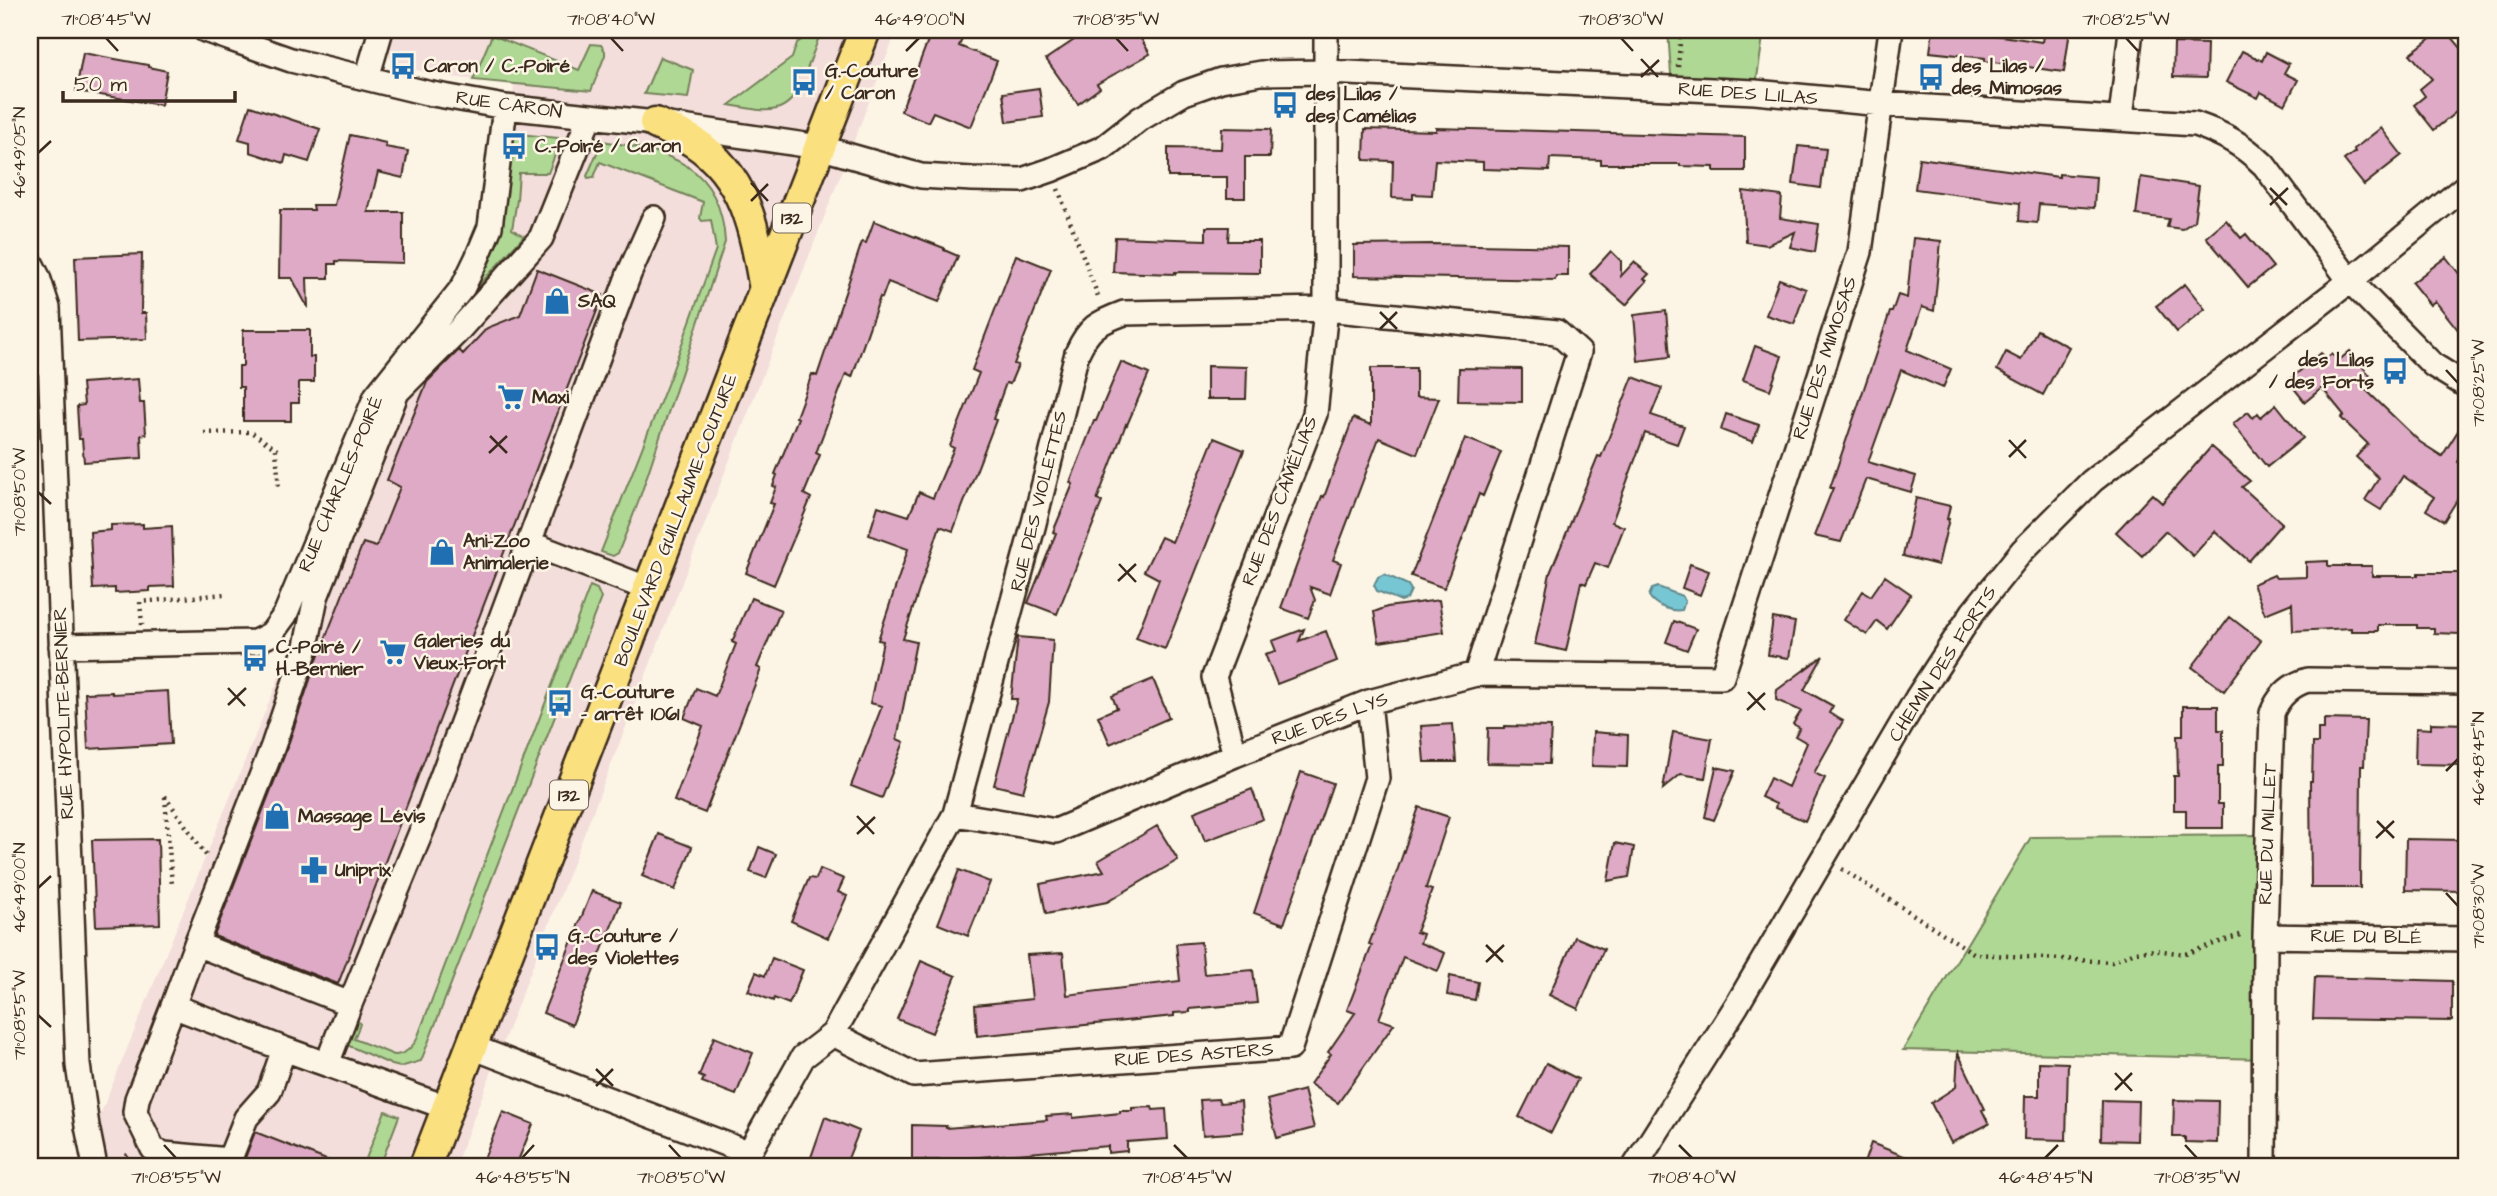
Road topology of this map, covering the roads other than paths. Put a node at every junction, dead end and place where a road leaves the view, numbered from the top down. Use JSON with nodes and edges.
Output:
{"nodes":[{"id":1,"x":205,"y":30,"type":"edge"},
{"id":2,"x":382,"y":30,"type":"edge"},
{"id":3,"x":865,"y":30,"type":"edge"},
{"id":4,"x":1326,"y":30,"type":"edge"},
{"id":5,"x":1891,"y":30,"type":"edge"},
{"id":6,"x":2131,"y":30,"type":"edge"},
{"id":7,"x":1327,"y":72,"type":"junction"},
{"id":8,"x":367,"y":78,"type":"junction"},
{"id":9,"x":1882,"y":104,"type":"junction"},
{"id":10,"x":505,"y":107,"type":"junction"},
{"id":11,"x":590,"y":116,"type":"junction"},
{"id":12,"x":2121,"y":118,"type":"junction"},
{"id":13,"x":655,"y":123,"type":"junction"},
{"id":14,"x":820,"y":147,"type":"junction"},
{"id":15,"x":2467,"y":185,"type":"edge"},
{"id":16,"x":654,"y":218,"type":"dead end"},
{"id":17,"x":30,"y":261,"type":"edge"},
{"id":18,"x":2350,"y":281,"type":"junction"},
{"id":19,"x":765,"y":289,"type":"junction"},
{"id":20,"x":1326,"y":309,"type":"junction"},
{"id":21,"x":2467,"y":386,"type":"edge"},
{"id":22,"x":529,"y":543,"type":"junction"},
{"id":23,"x":649,"y":589,"type":"junction"},
{"id":24,"x":61,"y":646,"type":"junction"},
{"id":25,"x":1476,"y":674,"type":"junction"},
{"id":26,"x":1722,"y":677,"type":"joint"},
{"id":27,"x":2467,"y":682,"type":"edge"},
{"id":28,"x":1369,"y":702,"type":"junction"},
{"id":29,"x":1235,"y":755,"type":"junction"},
{"id":30,"x":955,"y":814,"type":"junction"},
{"id":31,"x":2265,"y":936,"type":"junction"},
{"id":32,"x":2467,"y":939,"type":"edge"},
{"id":33,"x":196,"y":944,"type":"junction"},
{"id":34,"x":349,"y":1004,"type":"junction"},
{"id":35,"x":173,"y":1006,"type":"junction"},
{"id":36,"x":833,"y":1034,"type":"junction"},
{"id":37,"x":472,"y":1047,"type":"junction"},
{"id":38,"x":284,"y":1049,"type":"junction"},
{"id":39,"x":327,"y":1064,"type":"junction"},
{"id":40,"x":448,"y":1108,"type":"junction"},
{"id":41,"x":228,"y":1163,"type":"edge"},
{"id":42,"x":95,"y":1166,"type":"edge"},
{"id":43,"x":425,"y":1166,"type":"edge"},
{"id":44,"x":1635,"y":1166,"type":"edge"},
{"id":45,"x":2264,"y":1166,"type":"edge"}],
"edges":[{"from":1,"to":8,"type":"street","name":"RUE CARON"},
{"from":2,"to":8,"type":"street"},
{"from":3,"to":14,"type":"main road","name":"BOULEVARD GUILLAUME-COUTURE","number":"132"},
{"from":4,"to":7,"type":"street","name":"RUE DES CAMÉLIAS"},
{"from":5,"to":9,"type":"street","name":"RUE DES MIMOSAS"},
{"from":6,"to":12,"type":"street"},
{"from":7,"to":9,"type":"street","name":"RUE DES LILAS"},
{"from":7,"to":14,"type":"street","name":"RUE DES LILAS"},
{"from":7,"to":20,"type":"street","name":"RUE DES CAMÉLIAS"},
{"from":8,"to":10,"type":"street","name":"RUE CARON"},
{"from":9,"to":12,"type":"street","name":"RUE DES LILAS"},
{"from":9,"to":26,"type":"street","name":"RUE DES MIMOSAS"},
{"from":10,"to":11,"type":"street","name":"RUE CARON"},
{"from":10,"to":24,"type":"street","name":"RUE CHARLES-POIRÉ"},
{"from":11,"to":13,"type":"street","name":"RUE CARON"},
{"from":11,"to":33,"type":"street"},
{"from":12,"to":18,"type":"street","name":"RUE DES LILAS"},
{"from":13,"to":14,"type":"street","name":"RUE CARON"},
{"from":13,"to":19,"type":"main road"},
{"from":14,"to":19,"type":"main road","name":"BOULEVARD GUILLAUME-COUTURE","number":"132"},
{"from":15,"to":18,"type":"street","name":"CHEMIN DES FORTS"},
{"from":16,"to":22,"type":"street"},
{"from":17,"to":24,"type":"street","name":"RUE HYPOLITE-BERNIER"},
{"from":18,"to":21,"type":"street","name":"RUE DES LILAS"},
{"from":18,"to":44,"type":"street","name":"CHEMIN DES FORTS"},
{"from":19,"to":23,"type":"main road","name":"BOULEVARD GUILLAUME-COUTURE","number":"132"},
{"from":20,"to":25,"type":"street"},
{"from":20,"to":29,"type":"street","name":"RUE DES CAMÉLIAS"},
{"from":20,"to":30,"type":"street","name":"RUE DES VIOLETTES"},
{"from":22,"to":23,"type":"street"},
{"from":22,"to":34,"type":"street"},
{"from":23,"to":37,"type":"main road","name":"BOULEVARD GUILLAUME-COUTURE","number":"132"},
{"from":24,"to":42,"type":"street","name":"RUE HYPOLITE-BERNIER"},
{"from":25,"to":26,"type":"street","name":"RUE DES LYS"},
{"from":25,"to":28,"type":"street","name":"RUE DES LYS"},
{"from":27,"to":31,"type":"street","name":"RUE DU MILLET"},
{"from":28,"to":29,"type":"street","name":"RUE DES LYS"},
{"from":28,"to":36,"type":"street","name":"RUE DES ASTERS"},
{"from":29,"to":30,"type":"street","name":"RUE DES LYS"},
{"from":30,"to":36,"type":"street","name":"RUE DES VIOLETTES"},
{"from":31,"to":32,"type":"street","name":"RUE DU BLÉ"},
{"from":31,"to":45,"type":"street","name":"RUE DU MILLET"},
{"from":33,"to":34,"type":"street"},
{"from":33,"to":35,"type":"street"},
{"from":34,"to":39,"type":"street"},
{"from":35,"to":38,"type":"street"},
{"from":35,"to":41,"type":"street"},
{"from":36,"to":37,"type":"street","name":"RUE DES VIOLETTES"},
{"from":37,"to":40,"type":"main road","name":"BOULEVARD GUILLAUME-COUTURE","number":"132"},
{"from":38,"to":39,"type":"street"},
{"from":38,"to":41,"type":"street"},
{"from":39,"to":40,"type":"street"},
{"from":40,"to":43,"type":"main road","name":"BOULEVARD GUILLAUME-COUTURE","number":"132"}]}
